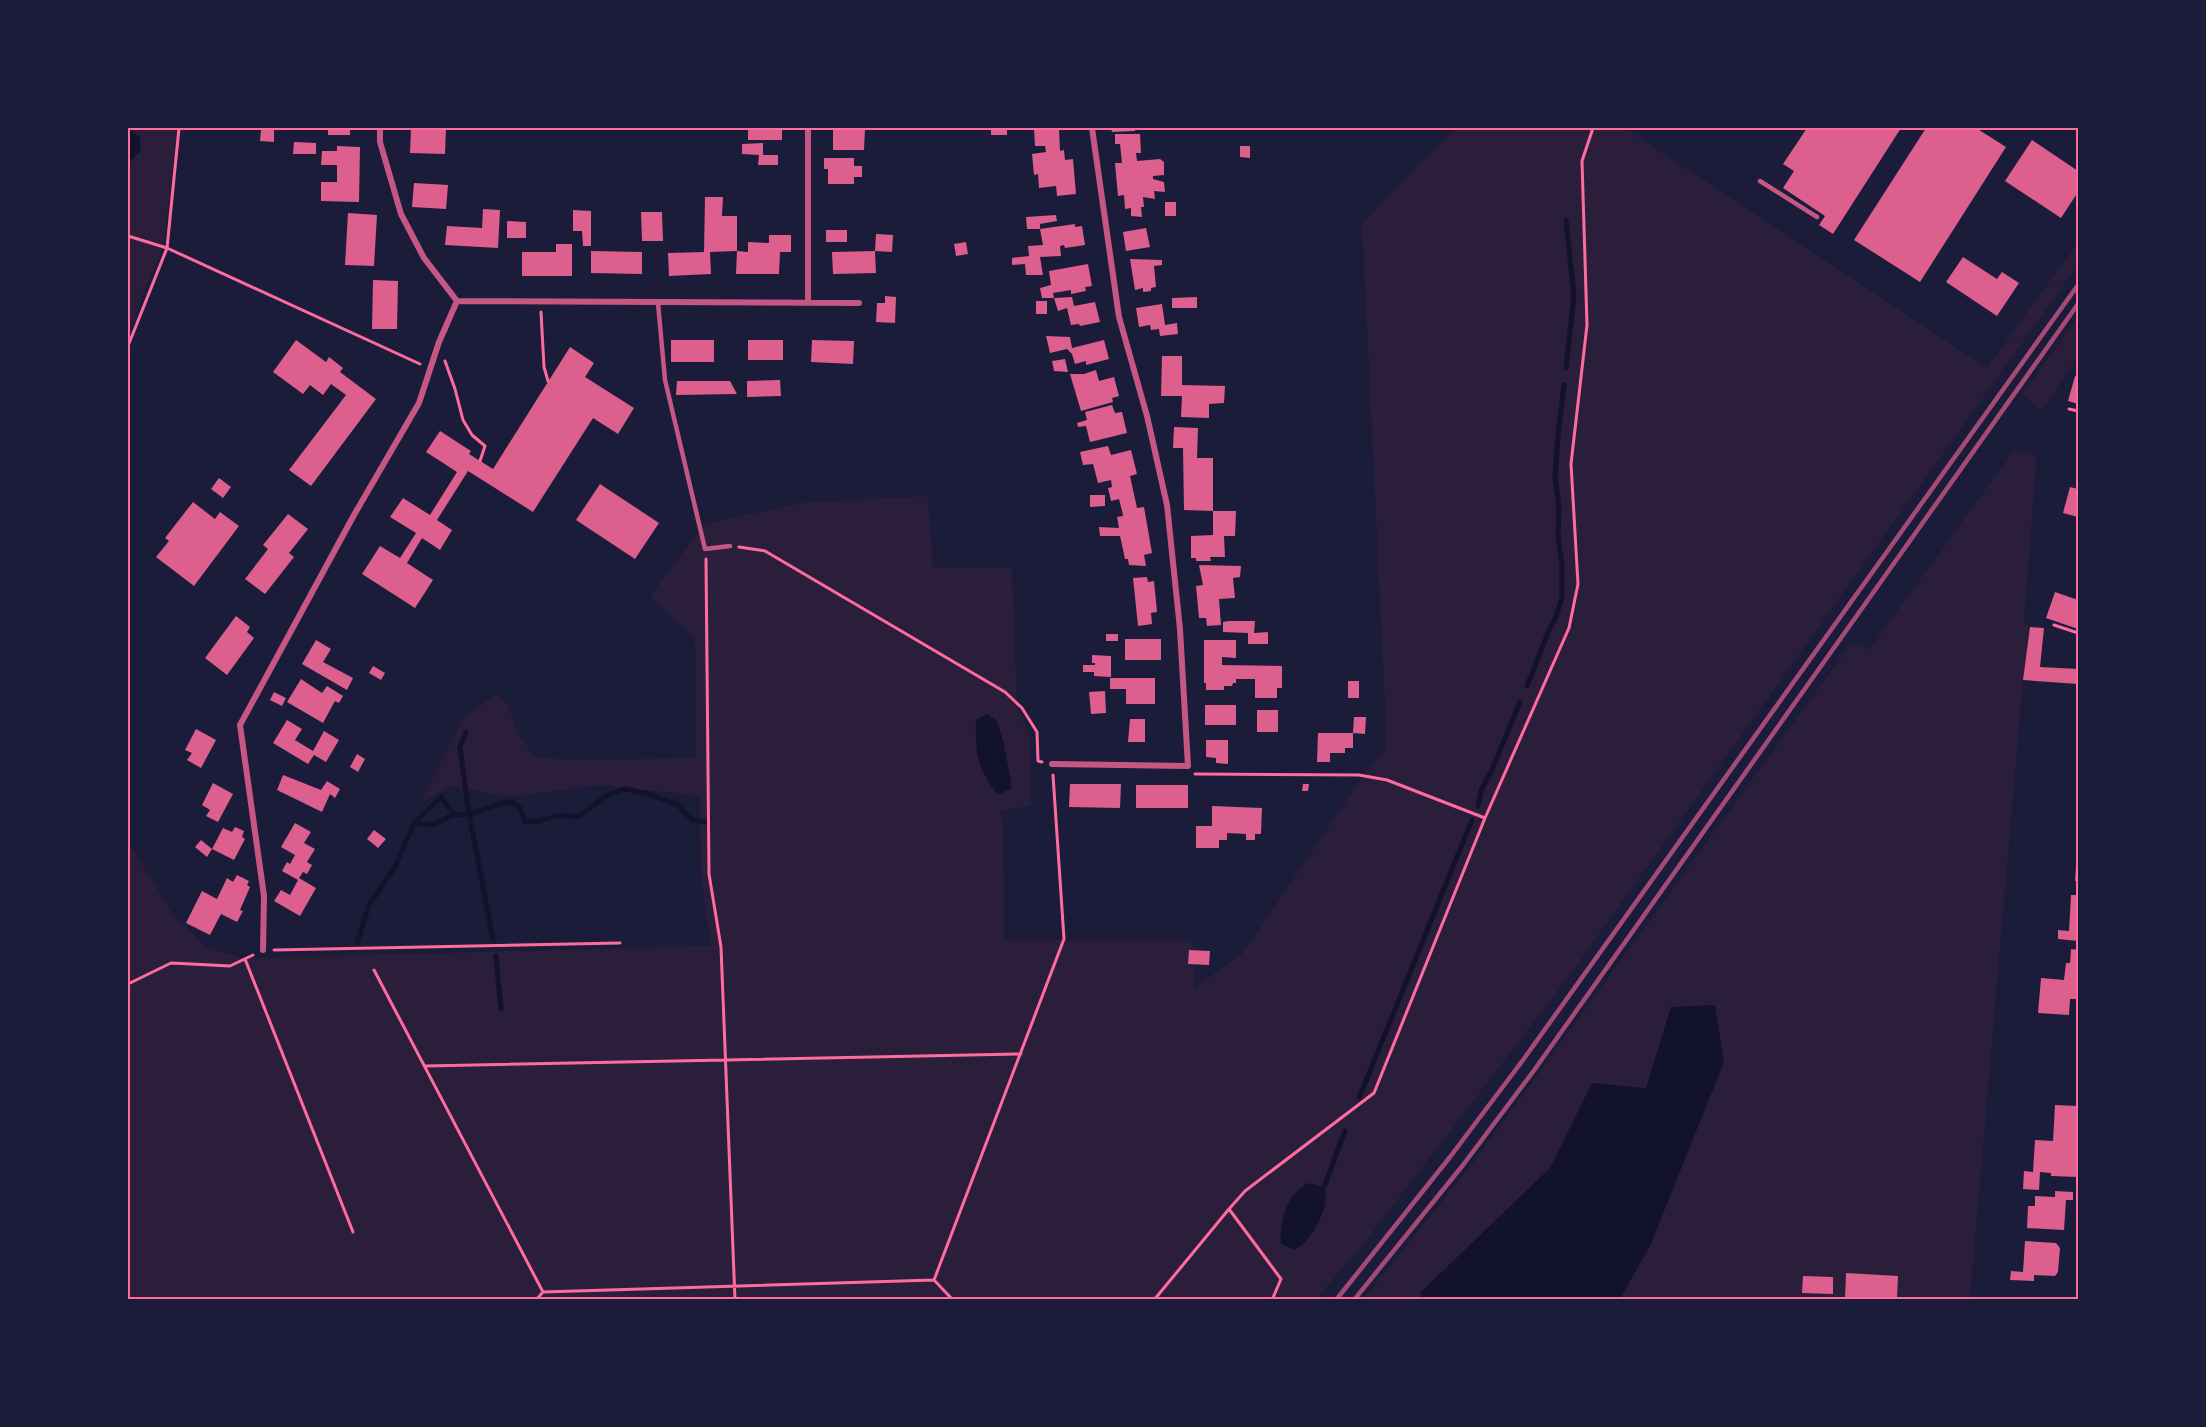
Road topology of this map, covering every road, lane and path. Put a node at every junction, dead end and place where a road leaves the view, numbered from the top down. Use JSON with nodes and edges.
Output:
{"nodes":[{"id":1,"x":179,"y":128,"type":"edge"},
{"id":2,"x":380,"y":128,"type":"edge"},
{"id":3,"x":807,"y":128,"type":"edge"},
{"id":4,"x":1092,"y":128,"type":"edge"},
{"id":5,"x":1593,"y":128,"type":"edge"},
{"id":6,"x":1760,"y":181,"type":"dead end"},
{"id":7,"x":1817,"y":217,"type":"dead end"},
{"id":8,"x":128,"y":236,"type":"edge"},
{"id":9,"x":167,"y":248,"type":"junction"},
{"id":10,"x":808,"y":301,"type":"junction"},
{"id":11,"x":457,"y":302,"type":"junction"},
{"id":12,"x":541,"y":302,"type":"junction"},
{"id":13,"x":658,"y":303,"type":"junction"},
{"id":14,"x":859,"y":303,"type":"dead end"},
{"id":15,"x":439,"y":342,"type":"junction"},
{"id":16,"x":128,"y":346,"type":"edge"},
{"id":17,"x":430,"y":369,"type":"junction"},
{"id":18,"x":548,"y":381,"type":"dead end"},
{"id":19,"x":2069,"y":409,"type":"dead end"},
{"id":20,"x":2079,"y":411,"type":"edge"},
{"id":21,"x":480,"y":461,"type":"dead end"},
{"id":22,"x":730,"y":546,"type":"joint"},
{"id":23,"x":705,"y":549,"type":"junction"},
{"id":24,"x":2054,"y":625,"type":"dead end"},
{"id":25,"x":2079,"y":633,"type":"edge"},
{"id":26,"x":1052,"y":764,"type":"junction"},
{"id":27,"x":1188,"y":766,"type":"junction"},
{"id":28,"x":1483,"y":817,"type":"junction"},
{"id":29,"x":620,"y":943,"type":"dead end"},
{"id":30,"x":263,"y":950,"type":"junction"},
{"id":31,"x":245,"y":958,"type":"junction"},
{"id":32,"x":374,"y":970,"type":"dead end"},
{"id":33,"x":128,"y":984,"type":"edge"},
{"id":34,"x":1021,"y":1054,"type":"junction"},
{"id":35,"x":724,"y":1059,"type":"junction"},
{"id":36,"x":426,"y":1066,"type":"junction"},
{"id":37,"x":1228,"y":1209,"type":"junction"},
{"id":38,"x":353,"y":1232,"type":"dead end"},
{"id":39,"x":934,"y":1280,"type":"junction"},
{"id":40,"x":734,"y":1286,"type":"junction"},
{"id":41,"x":543,"y":1292,"type":"junction"},
{"id":42,"x":536,"y":1299,"type":"edge"},
{"id":43,"x":735,"y":1299,"type":"edge"},
{"id":44,"x":952,"y":1299,"type":"edge"},
{"id":45,"x":1154,"y":1299,"type":"edge"},
{"id":46,"x":1272,"y":1299,"type":"edge"}],
"edges":[{"from":1,"to":9,"type":"path"},
{"from":2,"to":11,"type":"street"},
{"from":3,"to":10,"type":"street"},
{"from":4,"to":27,"type":"street"},
{"from":5,"to":28,"type":"path"},
{"from":6,"to":7,"type":"lane"},
{"from":8,"to":9,"type":"path"},
{"from":9,"to":16,"type":"path"},
{"from":9,"to":17,"type":"path"},
{"from":10,"to":13,"type":"street"},
{"from":10,"to":14,"type":"street"},
{"from":11,"to":12,"type":"street"},
{"from":11,"to":15,"type":"street"},
{"from":12,"to":13,"type":"street"},
{"from":12,"to":18,"type":"path"},
{"from":13,"to":23,"type":"lane"},
{"from":15,"to":17,"type":"street"},
{"from":15,"to":21,"type":"path"},
{"from":17,"to":30,"type":"street"},
{"from":19,"to":20,"type":"path"},
{"from":22,"to":23,"type":"lane"},
{"from":22,"to":26,"type":"path"},
{"from":23,"to":35,"type":"path"},
{"from":24,"to":25,"type":"path"},
{"from":26,"to":27,"type":"street"},
{"from":26,"to":34,"type":"path"},
{"from":27,"to":28,"type":"path"},
{"from":28,"to":37,"type":"path"},
{"from":29,"to":30,"type":"path"},
{"from":30,"to":31,"type":"path"},
{"from":31,"to":33,"type":"path"},
{"from":31,"to":38,"type":"path"},
{"from":32,"to":36,"type":"path"},
{"from":34,"to":35,"type":"path"},
{"from":34,"to":39,"type":"path"},
{"from":35,"to":36,"type":"path"},
{"from":35,"to":40,"type":"path"},
{"from":36,"to":41,"type":"path"},
{"from":37,"to":45,"type":"path"},
{"from":37,"to":46,"type":"path"},
{"from":39,"to":40,"type":"path"},
{"from":39,"to":44,"type":"path"},
{"from":40,"to":41,"type":"path"},
{"from":40,"to":43,"type":"path"},
{"from":41,"to":42,"type":"path"}]}
